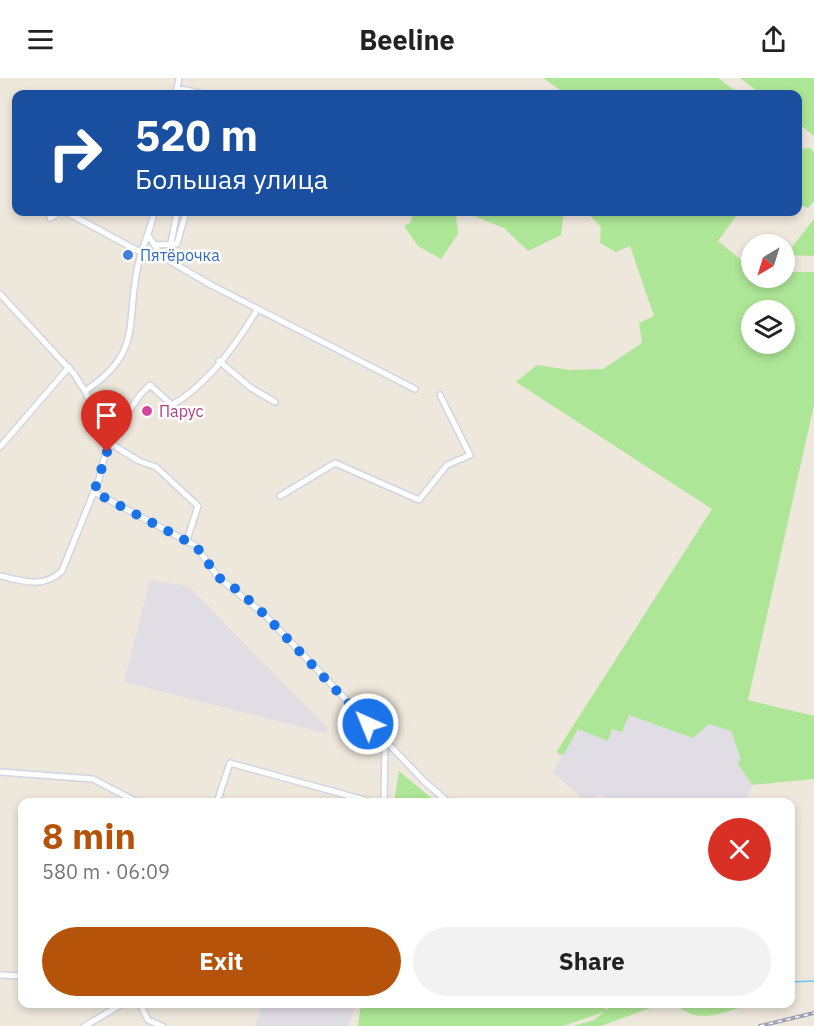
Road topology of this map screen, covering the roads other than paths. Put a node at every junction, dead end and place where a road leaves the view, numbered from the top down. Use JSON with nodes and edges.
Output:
{"nodes":[{"id":1,"x":53,"y":216,"type":"edge"},
{"id":2,"x":73,"y":216,"type":"edge"},
{"id":3,"x":153,"y":216,"type":"edge"},
{"id":4,"x":176,"y":216,"type":"edge"},
{"id":5,"x":185,"y":216,"type":"edge"},
{"id":6,"x":50,"y":218,"type":"dead end"},
{"id":7,"x":148,"y":237,"type":"junction"},
{"id":8,"x":171,"y":243,"type":"junction"},
{"id":9,"x":154,"y":245,"type":"junction"},
{"id":10,"x":142,"y":253,"type":"junction"},
{"id":11,"x":0,"y":294,"type":"edge"},
{"id":12,"x":257,"y":310,"type":"junction"},
{"id":13,"x":219,"y":361,"type":"junction"},
{"id":14,"x":69,"y":367,"type":"junction"},
{"id":15,"x":415,"y":389,"type":"dead end"},
{"id":16,"x":85,"y":391,"type":"junction"},
{"id":17,"x":440,"y":395,"type":"dead end"},
{"id":18,"x":275,"y":402,"type":"dead end"},
{"id":19,"x":108,"y":442,"type":"junction"},
{"id":20,"x":0,"y":447,"type":"edge"},
{"id":21,"x":94,"y":492,"type":"junction"},
{"id":22,"x":280,"y":496,"type":"dead end"},
{"id":23,"x":187,"y":540,"type":"junction"},
{"id":24,"x":0,"y":576,"type":"edge"},
{"id":25,"x":385,"y":741,"type":"junction"},
{"id":26,"x":0,"y":772,"type":"edge"},
{"id":27,"x":130,"y":798,"type":"edge"},
{"id":28,"x":218,"y":798,"type":"edge"},
{"id":29,"x":357,"y":798,"type":"edge"},
{"id":30,"x":384,"y":798,"type":"edge"},
{"id":31,"x":444,"y":798,"type":"edge"},
{"id":32,"x":0,"y":975,"type":"edge"},
{"id":33,"x":18,"y":976,"type":"edge"},
{"id":34,"x":115,"y":1008,"type":"edge"},
{"id":35,"x":142,"y":1008,"type":"edge"},
{"id":36,"x":85,"y":1026,"type":"edge"},
{"id":37,"x":162,"y":1026,"type":"edge"}],
"edges":[{"from":1,"to":6,"type":"street"},
{"from":2,"to":10,"type":"street"},
{"from":3,"to":7,"type":"street"},
{"from":4,"to":8,"type":"street"},
{"from":5,"to":8,"type":"street"},
{"from":7,"to":9,"type":"street"},
{"from":7,"to":10,"type":"street"},
{"from":8,"to":9,"type":"street"},
{"from":9,"to":12,"type":"street"},
{"from":10,"to":16,"type":"street"},
{"from":11,"to":14,"type":"street"},
{"from":12,"to":13,"type":"street"},
{"from":12,"to":15,"type":"street"},
{"from":13,"to":18,"type":"street"},
{"from":13,"to":19,"type":"street"},
{"from":14,"to":16,"type":"street"},
{"from":14,"to":20,"type":"street"},
{"from":16,"to":19,"type":"street"},
{"from":17,"to":22,"type":"street"},
{"from":19,"to":21,"type":"street"},
{"from":19,"to":23,"type":"street"},
{"from":21,"to":23,"type":"street"},
{"from":21,"to":24,"type":"street"},
{"from":23,"to":25,"type":"street"},
{"from":25,"to":30,"type":"street"},
{"from":25,"to":31,"type":"street"},
{"from":26,"to":27,"type":"street"},
{"from":28,"to":29,"type":"street"},
{"from":32,"to":33,"type":"street"},
{"from":34,"to":36,"type":"street"},
{"from":35,"to":37,"type":"street"}]}
